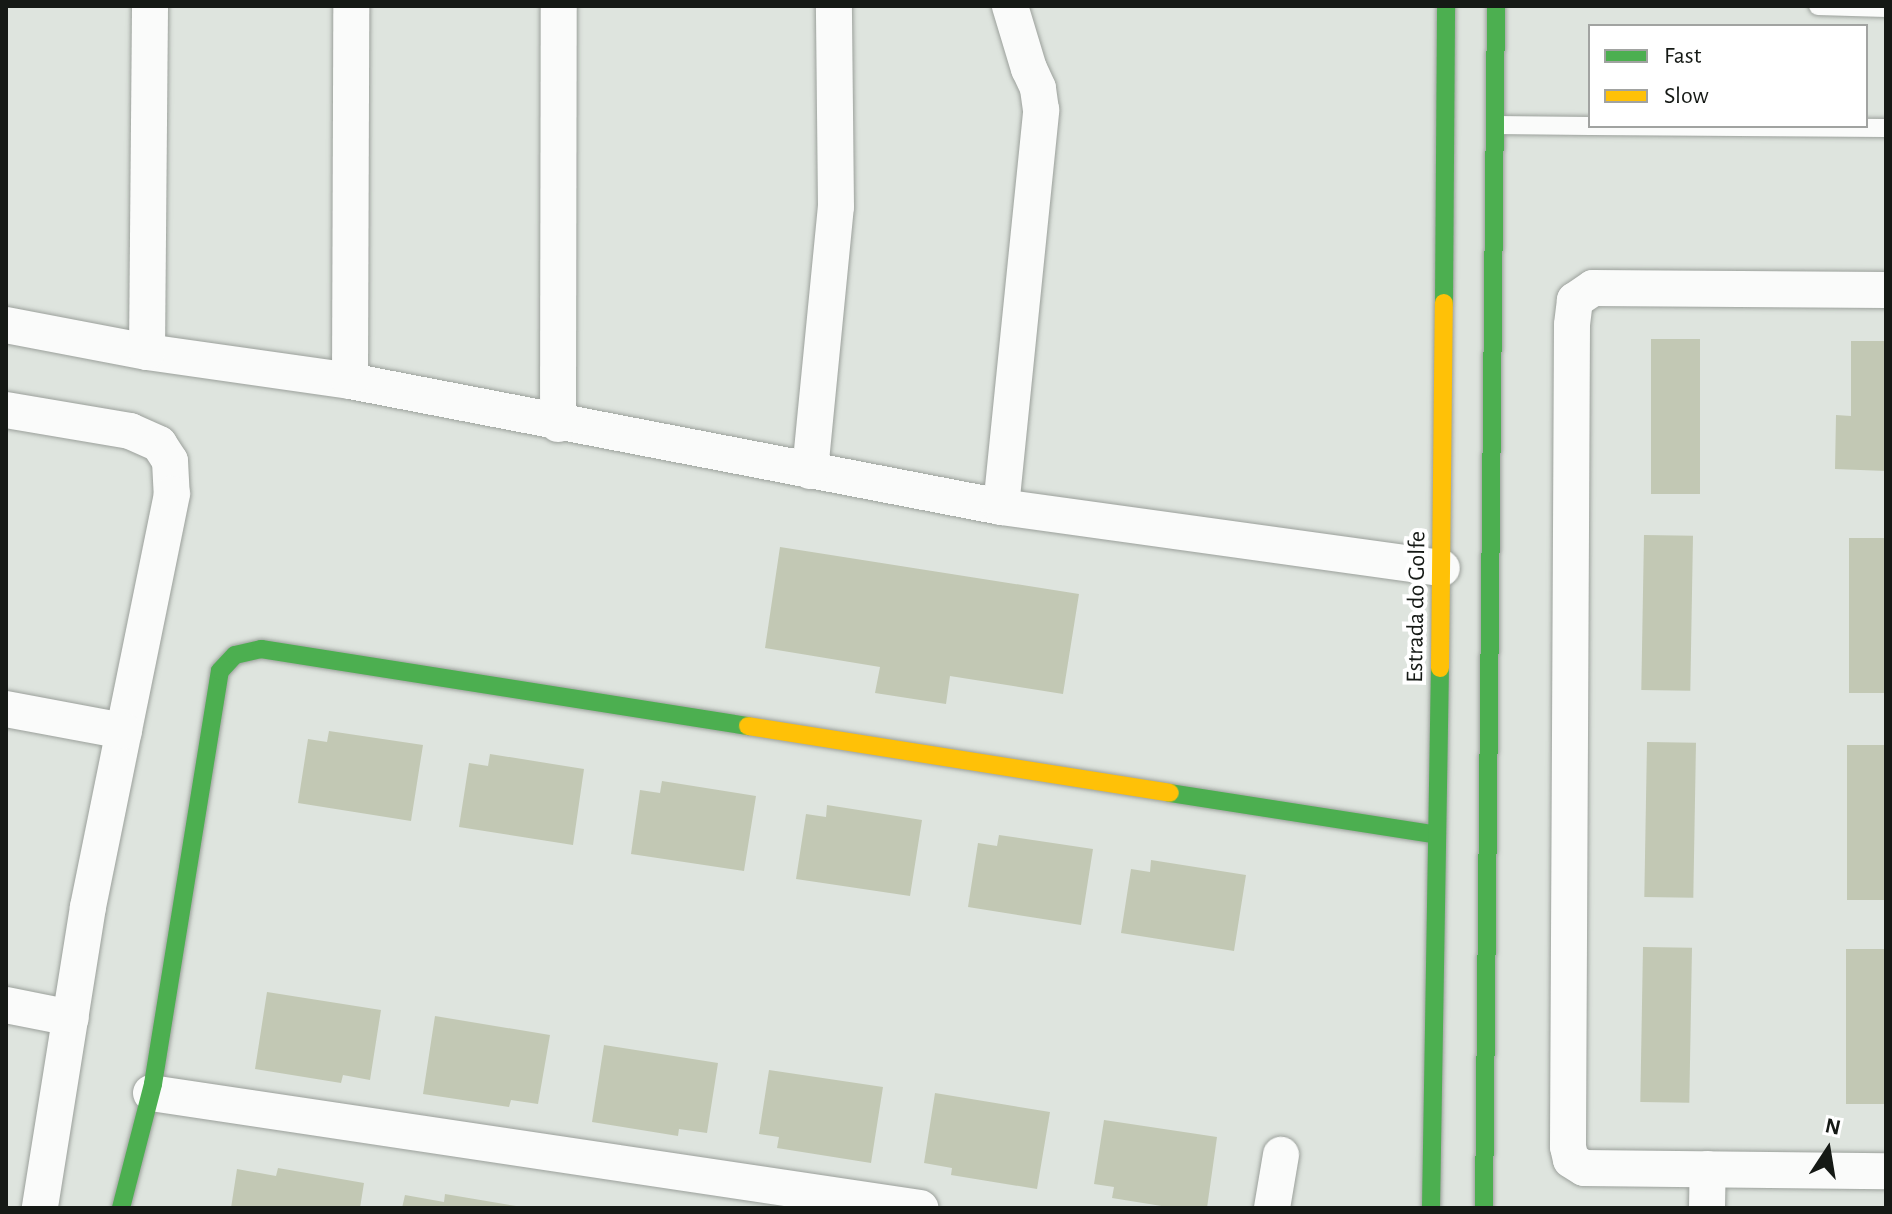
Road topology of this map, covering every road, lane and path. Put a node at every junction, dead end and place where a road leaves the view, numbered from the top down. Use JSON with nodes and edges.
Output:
{"nodes":[{"id":1,"x":150,"y":6,"type":"edge"},
{"id":2,"x":351,"y":6,"type":"edge"},
{"id":3,"x":559,"y":6,"type":"edge"},
{"id":4,"x":834,"y":6,"type":"edge"},
{"id":5,"x":1010,"y":6,"type":"edge"},
{"id":6,"x":1446,"y":6,"type":"edge"},
{"id":7,"x":1496,"y":6,"type":"edge"},
{"id":8,"x":1818,"y":6,"type":"edge"},
{"id":9,"x":1886,"y":8,"type":"edge"},
{"id":10,"x":1495,"y":125,"type":"junction"},
{"id":11,"x":1588,"y":126,"type":"edge"},
{"id":12,"x":1886,"y":290,"type":"edge"},
{"id":13,"x":6,"y":325,"type":"edge"},
{"id":14,"x":147,"y":352,"type":"junction"},
{"id":15,"x":350,"y":381,"type":"junction"},
{"id":16,"x":6,"y":410,"type":"edge"},
{"id":17,"x":558,"y":424,"type":"junction"},
{"id":18,"x":810,"y":471,"type":"junction"},
{"id":19,"x":1001,"y":507,"type":"junction"},
{"id":20,"x":1442,"y":568,"type":"junction"},
{"id":21,"x":6,"y":709,"type":"edge"},
{"id":22,"x":124,"y":731,"type":"junction"},
{"id":23,"x":1437,"y":835,"type":"junction"},
{"id":24,"x":6,"y":1005,"type":"edge"},
{"id":25,"x":71,"y":1018,"type":"junction"},
{"id":26,"x":151,"y":1093,"type":"junction"},
{"id":27,"x":1281,"y":1155,"type":"dead end"},
{"id":28,"x":1708,"y":1169,"type":"junction"},
{"id":29,"x":1886,"y":1171,"type":"edge"},
{"id":30,"x":40,"y":1208,"type":"edge"},
{"id":31,"x":121,"y":1208,"type":"edge"},
{"id":32,"x":920,"y":1208,"type":"edge"},
{"id":33,"x":1272,"y":1208,"type":"edge"},
{"id":34,"x":1431,"y":1208,"type":"edge"},
{"id":35,"x":1484,"y":1208,"type":"edge"},
{"id":36,"x":1707,"y":1208,"type":"edge"}],
"edges":[{"from":1,"to":14,"type":"street"},
{"from":2,"to":15,"type":"street"},
{"from":3,"to":17,"type":"street"},
{"from":4,"to":18,"type":"street"},
{"from":5,"to":19,"type":"street"},
{"from":6,"to":20,"type":"main road","name":"Estrada do Golfe"},
{"from":7,"to":10,"type":"main road"},
{"from":8,"to":9,"type":"lane"},
{"from":10,"to":11,"type":"lane"},
{"from":10,"to":35,"type":"main road"},
{"from":12,"to":28,"type":"street"},
{"from":13,"to":14,"type":"street"},
{"from":14,"to":15,"type":"street"},
{"from":15,"to":17,"type":"street"},
{"from":16,"to":22,"type":"street"},
{"from":17,"to":18,"type":"street"},
{"from":18,"to":19,"type":"street"},
{"from":19,"to":20,"type":"street"},
{"from":20,"to":23,"type":"main road","name":"Estrada do Golfe"},
{"from":21,"to":22,"type":"street"},
{"from":22,"to":25,"type":"street"},
{"from":23,"to":26,"type":"main road"},
{"from":23,"to":34,"type":"main road","name":"Estrada do Golfe"},
{"from":24,"to":25,"type":"street"},
{"from":25,"to":30,"type":"street"},
{"from":26,"to":31,"type":"main road"},
{"from":26,"to":32,"type":"street"},
{"from":27,"to":33,"type":"street"},
{"from":28,"to":29,"type":"street"},
{"from":28,"to":36,"type":"street"}]}
